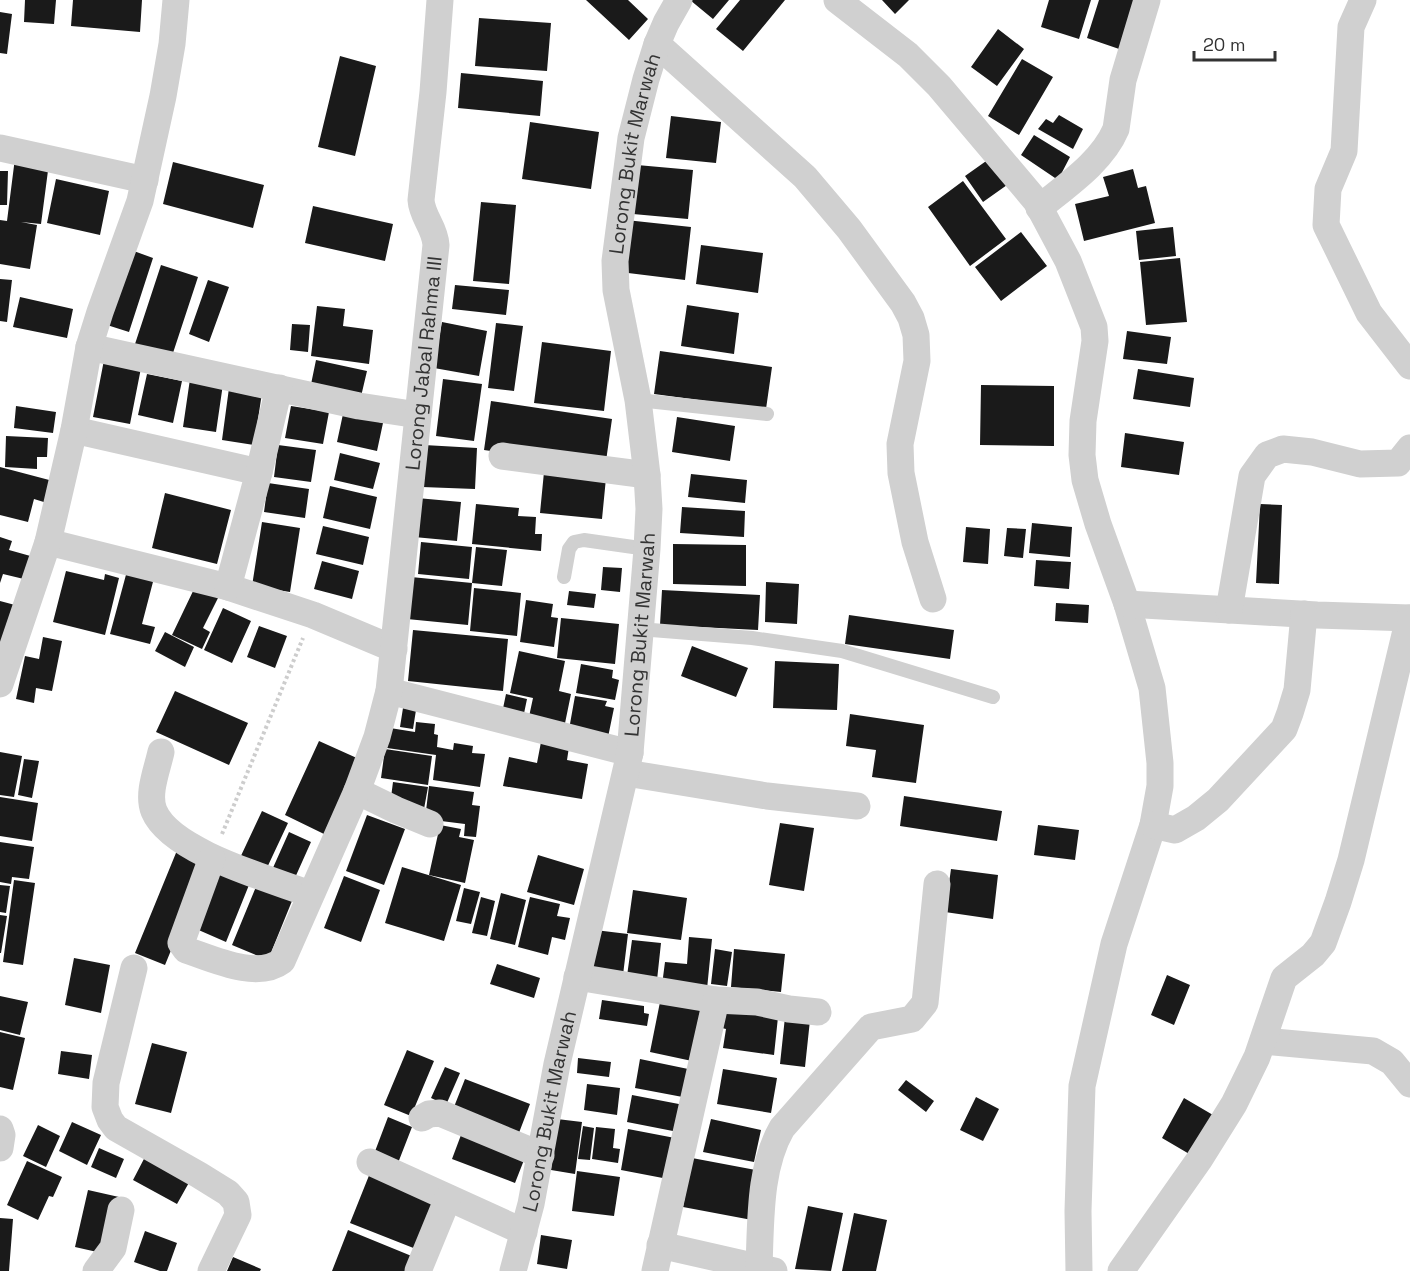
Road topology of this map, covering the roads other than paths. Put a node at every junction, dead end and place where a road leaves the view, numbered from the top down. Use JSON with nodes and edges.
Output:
{"nodes":[{"id":1,"x":176,"y":0,"type":"edge"},
{"id":2,"x":440,"y":0,"type":"edge"},
{"id":3,"x":679,"y":0,"type":"edge"},
{"id":4,"x":837,"y":0,"type":"edge"},
{"id":5,"x":1147,"y":0,"type":"edge"},
{"id":6,"x":1363,"y":0,"type":"edge"},
{"id":7,"x":657,"y":44,"type":"junction"},
{"id":8,"x":0,"y":148,"type":"edge"},
{"id":9,"x":146,"y":180,"type":"junction"},
{"id":10,"x":1039,"y":208,"type":"junction"},
{"id":11,"x":89,"y":347,"type":"junction"},
{"id":12,"x":1410,"y":366,"type":"edge"},
{"id":13,"x":279,"y":388,"type":"junction"},
{"id":14,"x":638,"y":400,"type":"junction"},
{"id":15,"x":767,"y":414,"type":"dead end"},
{"id":16,"x":418,"y":416,"type":"junction"},
{"id":17,"x":74,"y":430,"type":"junction"},
{"id":18,"x":1410,"y":448,"type":"edge"},
{"id":19,"x":502,"y":456,"type":"dead end"},
{"id":20,"x":259,"y":472,"type":"junction"},
{"id":21,"x":647,"y":475,"type":"junction"},
{"id":22,"x":48,"y":542,"type":"junction"},
{"id":23,"x":647,"y":549,"type":"junction"},
{"id":24,"x":564,"y":577,"type":"dead end"},
{"id":25,"x":228,"y":587,"type":"junction"},
{"id":26,"x":933,"y":599,"type":"dead end"},
{"id":27,"x":1127,"y":604,"type":"junction"},
{"id":28,"x":1229,"y":610,"type":"junction"},
{"id":29,"x":1305,"y":614,"type":"junction"},
{"id":30,"x":1410,"y":618,"type":"edge"},
{"id":31,"x":639,"y":629,"type":"junction"},
{"id":32,"x":394,"y":649,"type":"junction"},
{"id":33,"x":0,"y":684,"type":"edge"},
{"id":34,"x":389,"y":691,"type":"junction"},
{"id":35,"x":993,"y":697,"type":"dead end"},
{"id":36,"x":161,"y":752,"type":"dead end"},
{"id":37,"x":628,"y":763,"type":"junction"},
{"id":38,"x":357,"y":791,"type":"junction"},
{"id":39,"x":857,"y":806,"type":"dead end"},
{"id":40,"x":430,"y":824,"type":"dead end"},
{"id":41,"x":1153,"y":825,"type":"junction"},
{"id":42,"x":212,"y":858,"type":"junction"},
{"id":43,"x":937,"y":884,"type":"dead end"},
{"id":44,"x":310,"y":894,"type":"junction"},
{"id":45,"x":135,"y":968,"type":"dead end"},
{"id":46,"x":578,"y":977,"type":"junction"},
{"id":47,"x":716,"y":1000,"type":"junction"},
{"id":48,"x":818,"y":1011,"type":"dead end"},
{"id":49,"x":1263,"y":1041,"type":"junction"},
{"id":50,"x":1410,"y":1084,"type":"edge"},
{"id":51,"x":422,"y":1118,"type":"dead end"},
{"id":52,"x":0,"y":1128,"type":"edge"},
{"id":53,"x":0,"y":1148,"type":"edge"},
{"id":54,"x":541,"y":1155,"type":"junction"},
{"id":55,"x":370,"y":1162,"type":"dead end"},
{"id":56,"x":448,"y":1198,"type":"junction"},
{"id":57,"x":121,"y":1210,"type":"dead end"},
{"id":58,"x":524,"y":1232,"type":"junction"},
{"id":59,"x":660,"y":1245,"type":"junction"},
{"id":60,"x":767,"y":1268,"type":"edge"},
{"id":61,"x":96,"y":1271,"type":"edge"},
{"id":62,"x":211,"y":1271,"type":"edge"},
{"id":63,"x":418,"y":1271,"type":"edge"},
{"id":64,"x":513,"y":1271,"type":"edge"},
{"id":65,"x":655,"y":1271,"type":"edge"},
{"id":66,"x":1079,"y":1271,"type":"edge"},
{"id":67,"x":1121,"y":1271,"type":"edge"}],
"edges":[{"from":1,"to":9,"type":"street"},
{"from":2,"to":16,"type":"street","name":"Lorong Jabal Rahma III"},
{"from":3,"to":7,"type":"street","name":"Lorong Bukit Marwah"},
{"from":4,"to":10,"type":"street"},
{"from":5,"to":10,"type":"street"},
{"from":6,"to":12,"type":"street"},
{"from":7,"to":14,"type":"street","name":"Lorong Bukit Marwah"},
{"from":7,"to":26,"type":"street"},
{"from":8,"to":9,"type":"street"},
{"from":9,"to":11,"type":"street"},
{"from":10,"to":27,"type":"street"},
{"from":11,"to":13,"type":"street"},
{"from":11,"to":17,"type":"street"},
{"from":13,"to":16,"type":"street"},
{"from":13,"to":20,"type":"street"},
{"from":14,"to":15,"type":"lane"},
{"from":14,"to":21,"type":"street","name":"Lorong Bukit Marwah"},
{"from":16,"to":32,"type":"street","name":"Lorong Jabal Rahma III"},
{"from":17,"to":20,"type":"street"},
{"from":17,"to":22,"type":"street"},
{"from":18,"to":28,"type":"street"},
{"from":19,"to":21,"type":"street"},
{"from":20,"to":25,"type":"street"},
{"from":21,"to":23,"type":"street","name":"Lorong Bukit Marwah"},
{"from":22,"to":25,"type":"street"},
{"from":22,"to":33,"type":"street"},
{"from":23,"to":24,"type":"lane"},
{"from":23,"to":31,"type":"street","name":"Lorong Bukit Marwah"},
{"from":25,"to":32,"type":"street"},
{"from":27,"to":28,"type":"street"},
{"from":27,"to":41,"type":"street"},
{"from":28,"to":29,"type":"street"},
{"from":29,"to":30,"type":"street"},
{"from":29,"to":41,"type":"street"},
{"from":30,"to":49,"type":"street"},
{"from":31,"to":35,"type":"lane"},
{"from":31,"to":37,"type":"street","name":"Lorong Bukit Marwah"},
{"from":32,"to":34,"type":"street","name":"Lorong Jabal Rahma III"},
{"from":34,"to":37,"type":"street"},
{"from":34,"to":38,"type":"street","name":"Lorong Jabal Rahma III"},
{"from":36,"to":42,"type":"street"},
{"from":37,"to":39,"type":"street"},
{"from":37,"to":46,"type":"street","name":"Lorong Bukit Marwah"},
{"from":38,"to":40,"type":"street"},
{"from":38,"to":44,"type":"street","name":"Lorong Jabal Rahma III"},
{"from":41,"to":66,"type":"street"},
{"from":42,"to":44,"type":"street"},
{"from":42,"to":44,"type":"street","name":"Lorong Jabal Rahma III"},
{"from":43,"to":60,"type":"street"},
{"from":45,"to":62,"type":"street"},
{"from":46,"to":47,"type":"street"},
{"from":46,"to":54,"type":"street","name":"Lorong Bukit Marwah"},
{"from":47,"to":48,"type":"street"},
{"from":47,"to":59,"type":"street"},
{"from":49,"to":50,"type":"street"},
{"from":49,"to":67,"type":"street"},
{"from":51,"to":54,"type":"street"},
{"from":52,"to":53,"type":"street"},
{"from":54,"to":58,"type":"street","name":"Lorong Bukit Marwah"},
{"from":55,"to":56,"type":"street"},
{"from":56,"to":58,"type":"street"},
{"from":56,"to":63,"type":"street"},
{"from":57,"to":61,"type":"street"},
{"from":58,"to":64,"type":"street","name":"Lorong Bukit Marwah"},
{"from":59,"to":60,"type":"street"},
{"from":59,"to":65,"type":"street"}]}
